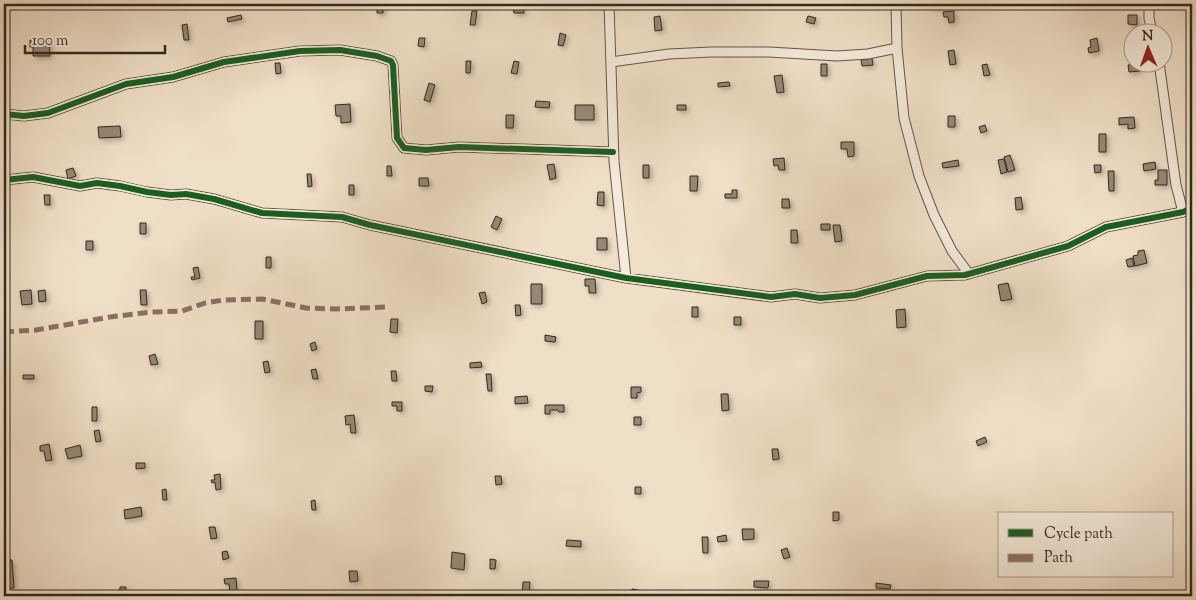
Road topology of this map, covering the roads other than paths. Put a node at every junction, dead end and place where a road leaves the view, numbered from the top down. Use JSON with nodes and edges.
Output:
{"nodes":[{"id":1,"x":609,"y":4,"type":"edge"},
{"id":2,"x":896,"y":4,"type":"edge"},
{"id":3,"x":1149,"y":4,"type":"edge"},
{"id":4,"x":1150,"y":22,"type":"edge"},
{"id":5,"x":896,"y":48,"type":"junction"},
{"id":6,"x":611,"y":62,"type":"junction"},
{"id":7,"x":1160,"y":72,"type":"edge"},
{"id":8,"x":4,"y":114,"type":"edge"},
{"id":9,"x":613,"y":152,"type":"junction"},
{"id":10,"x":4,"y":180,"type":"edge"},
{"id":11,"x":1192,"y":208,"type":"edge"},
{"id":12,"x":1183,"y":212,"type":"junction"},
{"id":13,"x":969,"y":274,"type":"junction"},
{"id":14,"x":626,"y":278,"type":"junction"}],
"edges":[{"from":1,"to":6,"type":"street"},
{"from":2,"to":5,"type":"street"},
{"from":3,"to":4,"type":"street"},
{"from":5,"to":6,"type":"street"},
{"from":5,"to":13,"type":"street"},
{"from":6,"to":9,"type":"street"},
{"from":7,"to":12,"type":"street"},
{"from":8,"to":9,"type":"street"},
{"from":9,"to":14,"type":"street"},
{"from":10,"to":14,"type":"street"},
{"from":11,"to":12,"type":"street"},
{"from":12,"to":13,"type":"street"},
{"from":13,"to":14,"type":"street"}]}
